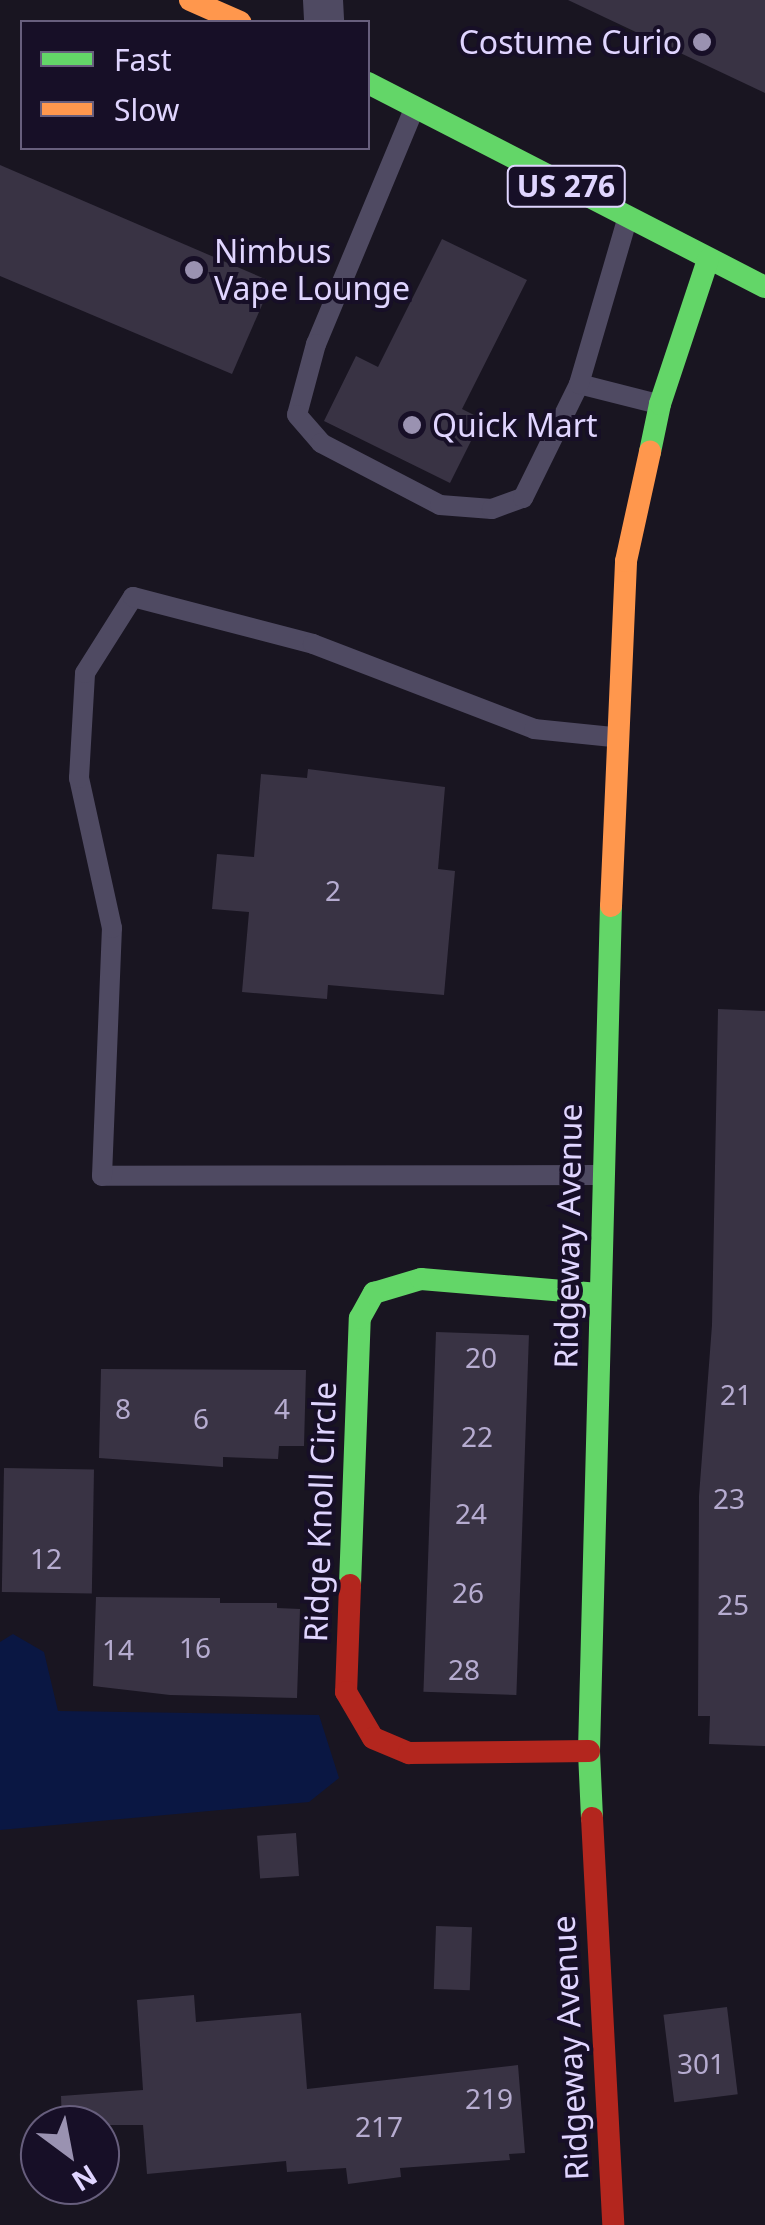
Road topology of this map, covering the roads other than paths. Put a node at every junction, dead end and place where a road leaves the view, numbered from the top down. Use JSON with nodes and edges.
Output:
{"nodes":[{"id":1,"x":190,"y":0,"type":"edge"},
{"id":2,"x":235,"y":20,"type":"edge"},
{"id":3,"x":370,"y":84,"type":"edge"},
{"id":4,"x":415,"y":107,"type":"junction"},
{"id":5,"x":628,"y":218,"type":"junction"},
{"id":6,"x":708,"y":260,"type":"junction"},
{"id":7,"x":765,"y":288,"type":"edge"},
{"id":8,"x":579,"y":384,"type":"junction"},
{"id":9,"x":660,"y":404,"type":"junction"},
{"id":10,"x":615,"y":737,"type":"junction"},
{"id":11,"x":601,"y":1176,"type":"junction"},
{"id":12,"x":598,"y":1294,"type":"junction"},
{"id":13,"x":589,"y":1751,"type":"junction"},
{"id":14,"x":613,"y":2225,"type":"edge"}],
"edges":[{"from":1,"to":2,"type":"street"},
{"from":3,"to":4,"type":"street","number":"US 276"},
{"from":4,"to":5,"type":"street","number":"US 276"},
{"from":4,"to":8,"type":"lane"},
{"from":5,"to":6,"type":"street","number":"US 276"},
{"from":5,"to":8,"type":"lane"},
{"from":6,"to":7,"type":"street","number":"US 276"},
{"from":6,"to":9,"type":"street","name":"Ridgeway Avenue"},
{"from":8,"to":9,"type":"lane"},
{"from":9,"to":10,"type":"street","name":"Ridgeway Avenue"},
{"from":10,"to":11,"type":"street","name":"Ridgeway Avenue"},
{"from":10,"to":11,"type":"lane"},
{"from":11,"to":12,"type":"street","name":"Ridgeway Avenue"},
{"from":12,"to":13,"type":"street","name":"Ridgeway Avenue"},
{"from":12,"to":13,"type":"street","name":"Ridge Knoll Circle"},
{"from":13,"to":14,"type":"street","name":"Ridgeway Avenue"}]}
